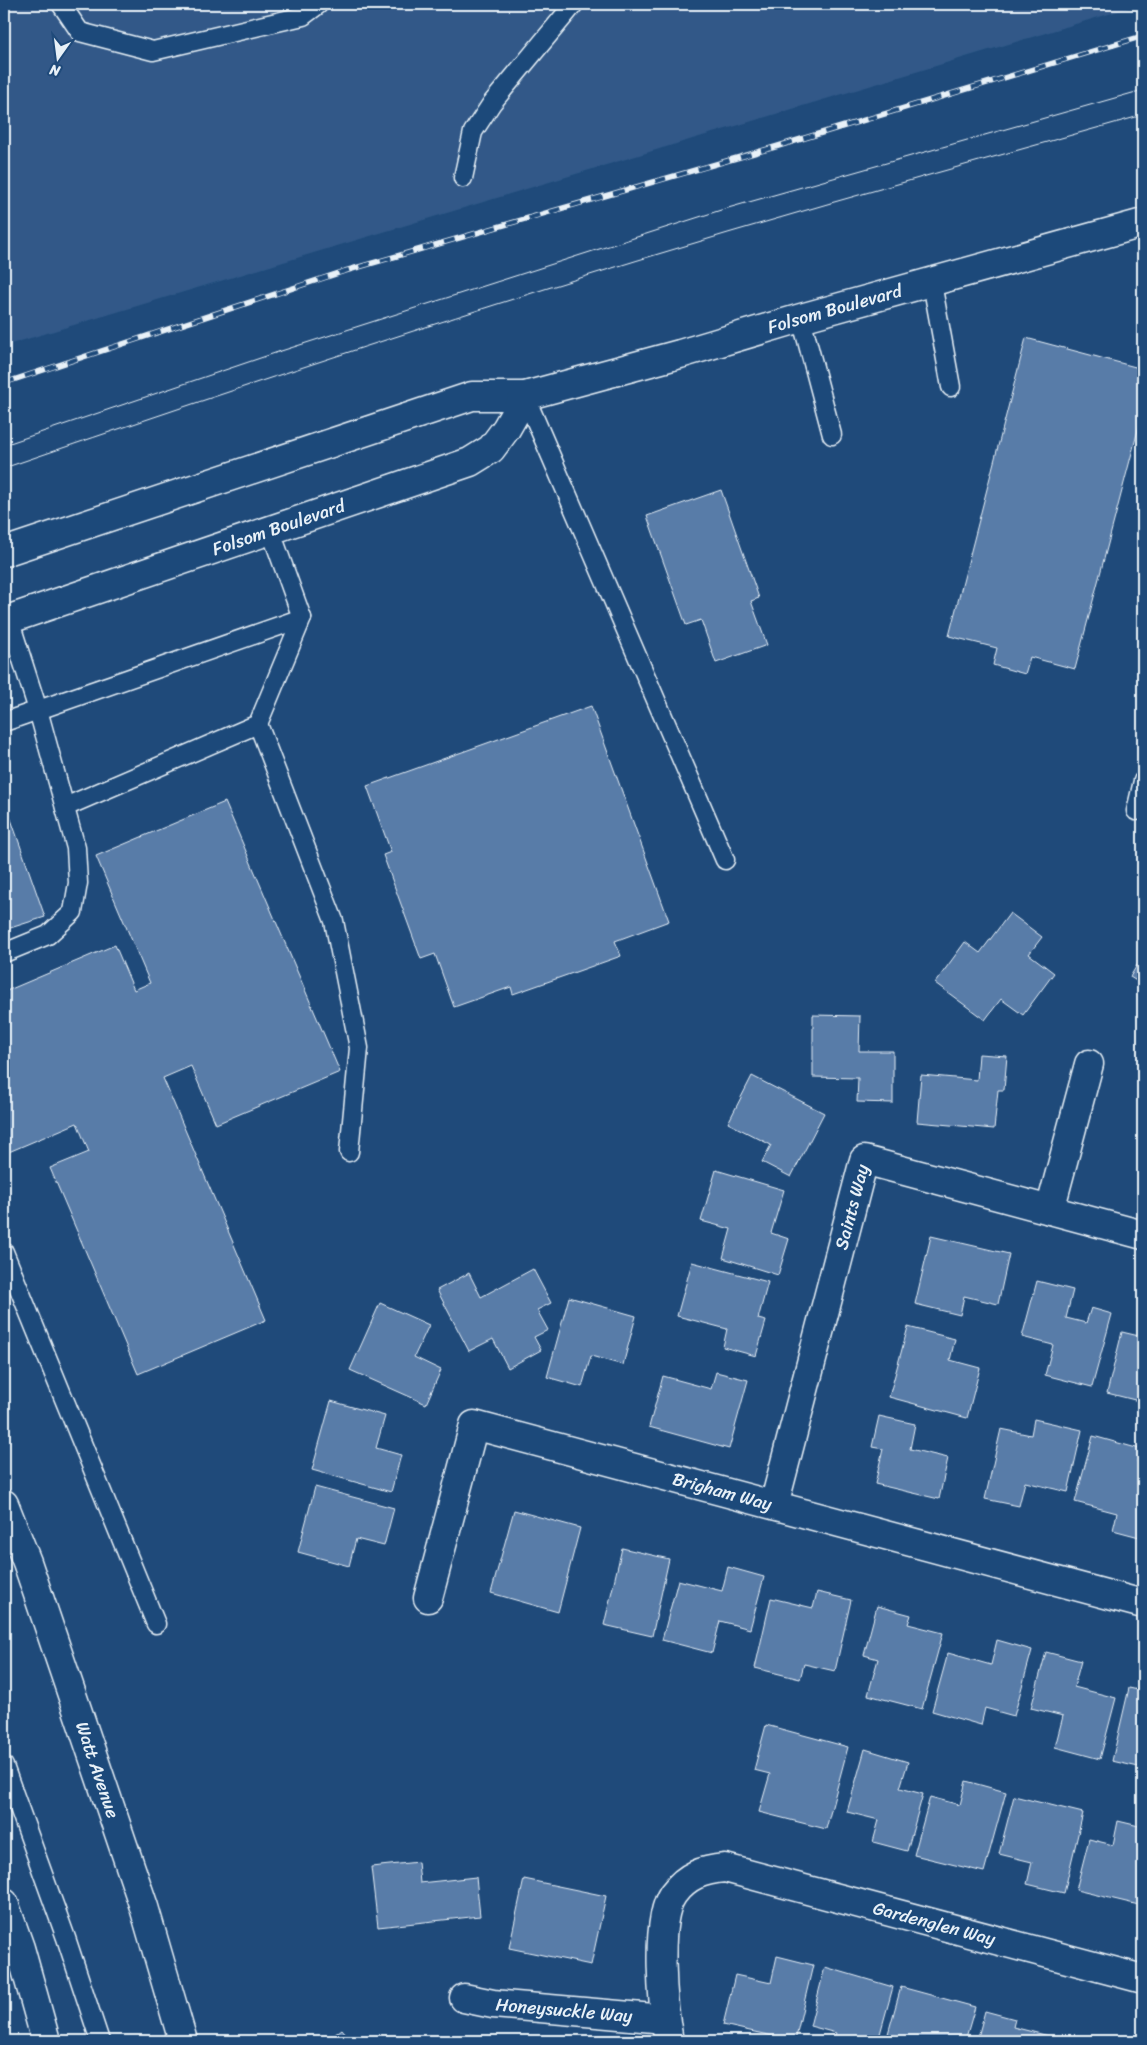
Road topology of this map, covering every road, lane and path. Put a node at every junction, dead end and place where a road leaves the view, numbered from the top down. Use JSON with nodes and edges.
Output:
{"nodes":[{"id":1,"x":61,"y":4,"type":"edge"},
{"id":2,"x":319,"y":4,"type":"edge"},
{"id":3,"x":574,"y":4,"type":"edge"},
{"id":4,"x":463,"y":178,"type":"dead end"},
{"id":5,"x":1143,"y":224,"type":"edge"},
{"id":6,"x":932,"y":283,"type":"junction"},
{"id":7,"x":801,"y":318,"type":"junction"},
{"id":8,"x":951,"y":387,"type":"dead end"},
{"id":9,"x":525,"y":396,"type":"junction"},
{"id":10,"x":832,"y":434,"type":"dead end"},
{"id":11,"x":270,"y":529,"type":"junction"},
{"id":12,"x":4,"y":552,"type":"edge"},
{"id":13,"x":302,"y":618,"type":"junction"},
{"id":14,"x":7,"y":620,"type":"edge"},
{"id":15,"x":38,"y":710,"type":"junction"},
{"id":16,"x":4,"y":722,"type":"edge"},
{"id":17,"x":258,"y":724,"type":"junction"},
{"id":18,"x":1143,"y":781,"type":"edge"},
{"id":19,"x":65,"y":807,"type":"junction"},
{"id":20,"x":1143,"y":809,"type":"edge"},
{"id":21,"x":725,"y":860,"type":"dead end"},
{"id":22,"x":4,"y":953,"type":"edge"},
{"id":23,"x":1089,"y":1064,"type":"dead end"},
{"id":24,"x":348,"y":1152,"type":"dead end"},
{"id":25,"x":1050,"y":1210,"type":"junction"},
{"id":26,"x":1143,"y":1235,"type":"edge"},
{"id":27,"x":4,"y":1252,"type":"edge"},
{"id":28,"x":4,"y":1504,"type":"edge"},
{"id":29,"x":774,"y":1505,"type":"junction"},
{"id":30,"x":428,"y":1598,"type":"dead end"},
{"id":31,"x":1143,"y":1604,"type":"edge"},
{"id":32,"x":156,"y":1624,"type":"dead end"},
{"id":33,"x":4,"y":1766,"type":"edge"},
{"id":34,"x":725,"y":1868,"type":"joint"},
{"id":35,"x":4,"y":1903,"type":"edge"},
{"id":36,"x":1143,"y":1979,"type":"edge"},
{"id":37,"x":464,"y":1998,"type":"dead end"},
{"id":38,"x":667,"y":2030,"type":"edge"},
{"id":39,"x":46,"y":2041,"type":"edge"},
{"id":40,"x":100,"y":2041,"type":"edge"},
{"id":41,"x":183,"y":2041,"type":"edge"}],
"edges":[{"from":1,"to":2,"type":"lane"},
{"from":3,"to":4,"type":"lane"},
{"from":5,"to":6,"type":"street","name":"Folsom Boulevard"},
{"from":6,"to":7,"type":"street","name":"Folsom Boulevard"},
{"from":6,"to":8,"type":"lane"},
{"from":7,"to":9,"type":"street","name":"Folsom Boulevard"},
{"from":7,"to":10,"type":"lane"},
{"from":9,"to":11,"type":"street","name":"Folsom Boulevard"},
{"from":9,"to":12,"type":"street","name":"Folsom Boulevard"},
{"from":9,"to":21,"type":"lane"},
{"from":11,"to":13,"type":"lane"},
{"from":11,"to":14,"type":"street","name":"Folsom Boulevard"},
{"from":13,"to":15,"type":"lane"},
{"from":13,"to":17,"type":"lane"},
{"from":14,"to":15,"type":"lane"},
{"from":15,"to":16,"type":"lane"},
{"from":15,"to":19,"type":"lane"},
{"from":17,"to":19,"type":"lane"},
{"from":17,"to":24,"type":"lane"},
{"from":18,"to":20,"type":"lane"},
{"from":19,"to":22,"type":"lane"},
{"from":23,"to":25,"type":"street"},
{"from":25,"to":26,"type":"street","name":"Saints Way"},
{"from":25,"to":29,"type":"street","name":"Saints Way"},
{"from":27,"to":32,"type":"lane"},
{"from":28,"to":41,"type":"street","name":"Watt Avenue"},
{"from":29,"to":30,"type":"street","name":"Brigham Way"},
{"from":29,"to":31,"type":"street","name":"Brigham Way"},
{"from":33,"to":40,"type":"lane"},
{"from":34,"to":36,"type":"street","name":"Gardenglen Way"},
{"from":34,"to":38,"type":"street","name":"Honeysuckle Way"},
{"from":35,"to":39,"type":"street"},
{"from":37,"to":38,"type":"street","name":"Honeysuckle Way"}]}
